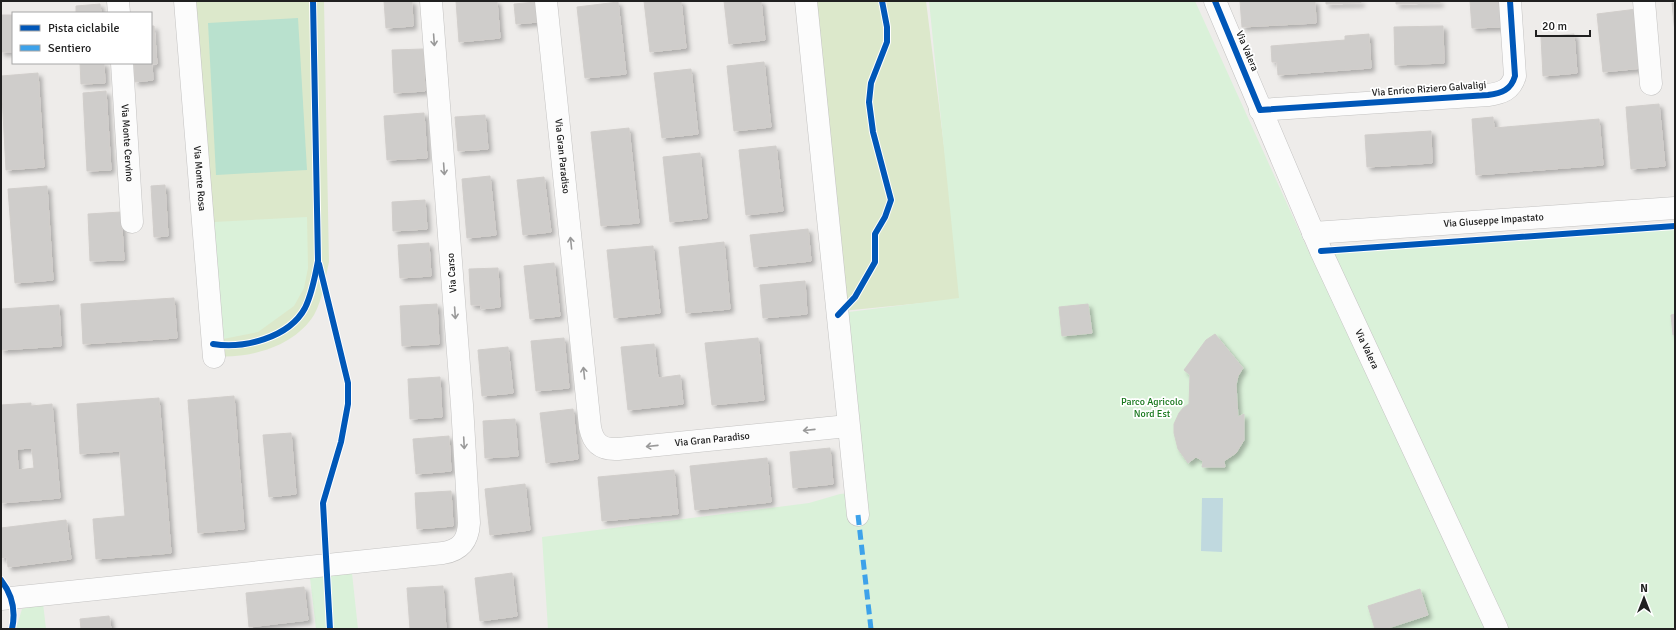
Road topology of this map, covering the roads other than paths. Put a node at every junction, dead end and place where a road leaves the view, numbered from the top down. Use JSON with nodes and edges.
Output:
{"nodes":[{"id":1,"x":118,"y":1,"type":"edge"},
{"id":2,"x":185,"y":1,"type":"edge"},
{"id":3,"x":431,"y":1,"type":"edge"},
{"id":4,"x":546,"y":1,"type":"edge"},
{"id":5,"x":806,"y":1,"type":"edge"},
{"id":6,"x":1215,"y":1,"type":"edge"},
{"id":7,"x":1510,"y":1,"type":"edge"},
{"id":8,"x":1644,"y":1,"type":"edge"},
{"id":9,"x":119,"y":12,"type":"edge"},
{"id":10,"x":122,"y":64,"type":"edge"},
{"id":11,"x":1650,"y":84,"type":"dead end"},
{"id":12,"x":1260,"y":110,"type":"junction"},
{"id":13,"x":1675,"y":208,"type":"edge"},
{"id":14,"x":132,"y":222,"type":"dead end"},
{"id":15,"x":1313,"y":233,"type":"junction"},
{"id":16,"x":214,"y":357,"type":"dead end"},
{"id":17,"x":848,"y":426,"type":"junction"},
{"id":18,"x":858,"y":515,"type":"dead end"},
{"id":19,"x":1,"y":599,"type":"edge"},
{"id":20,"x":1497,"y":629,"type":"edge"}],
"edges":[{"from":1,"to":9,"type":"street"},
{"from":2,"to":16,"type":"street","name":"Via Monte Rosa"},
{"from":3,"to":19,"type":"street","name":"Via Carso","one_way":true},
{"from":17,"to":4,"type":"street","name":"Via Gran Paradiso","one_way":true},
{"from":5,"to":17,"type":"street"},
{"from":6,"to":12,"type":"street","name":"Via Valera"},
{"from":7,"to":12,"type":"street","name":"Via Enrico Riziero Galvaligi"},
{"from":8,"to":11,"type":"street"},
{"from":10,"to":14,"type":"street","name":"Via Monte Cervino"},
{"from":12,"to":15,"type":"street","name":"Via Valera"},
{"from":13,"to":15,"type":"street","name":"Via Giuseppe Impastato"},
{"from":15,"to":20,"type":"street","name":"Via Valera"},
{"from":17,"to":18,"type":"street"}]}
